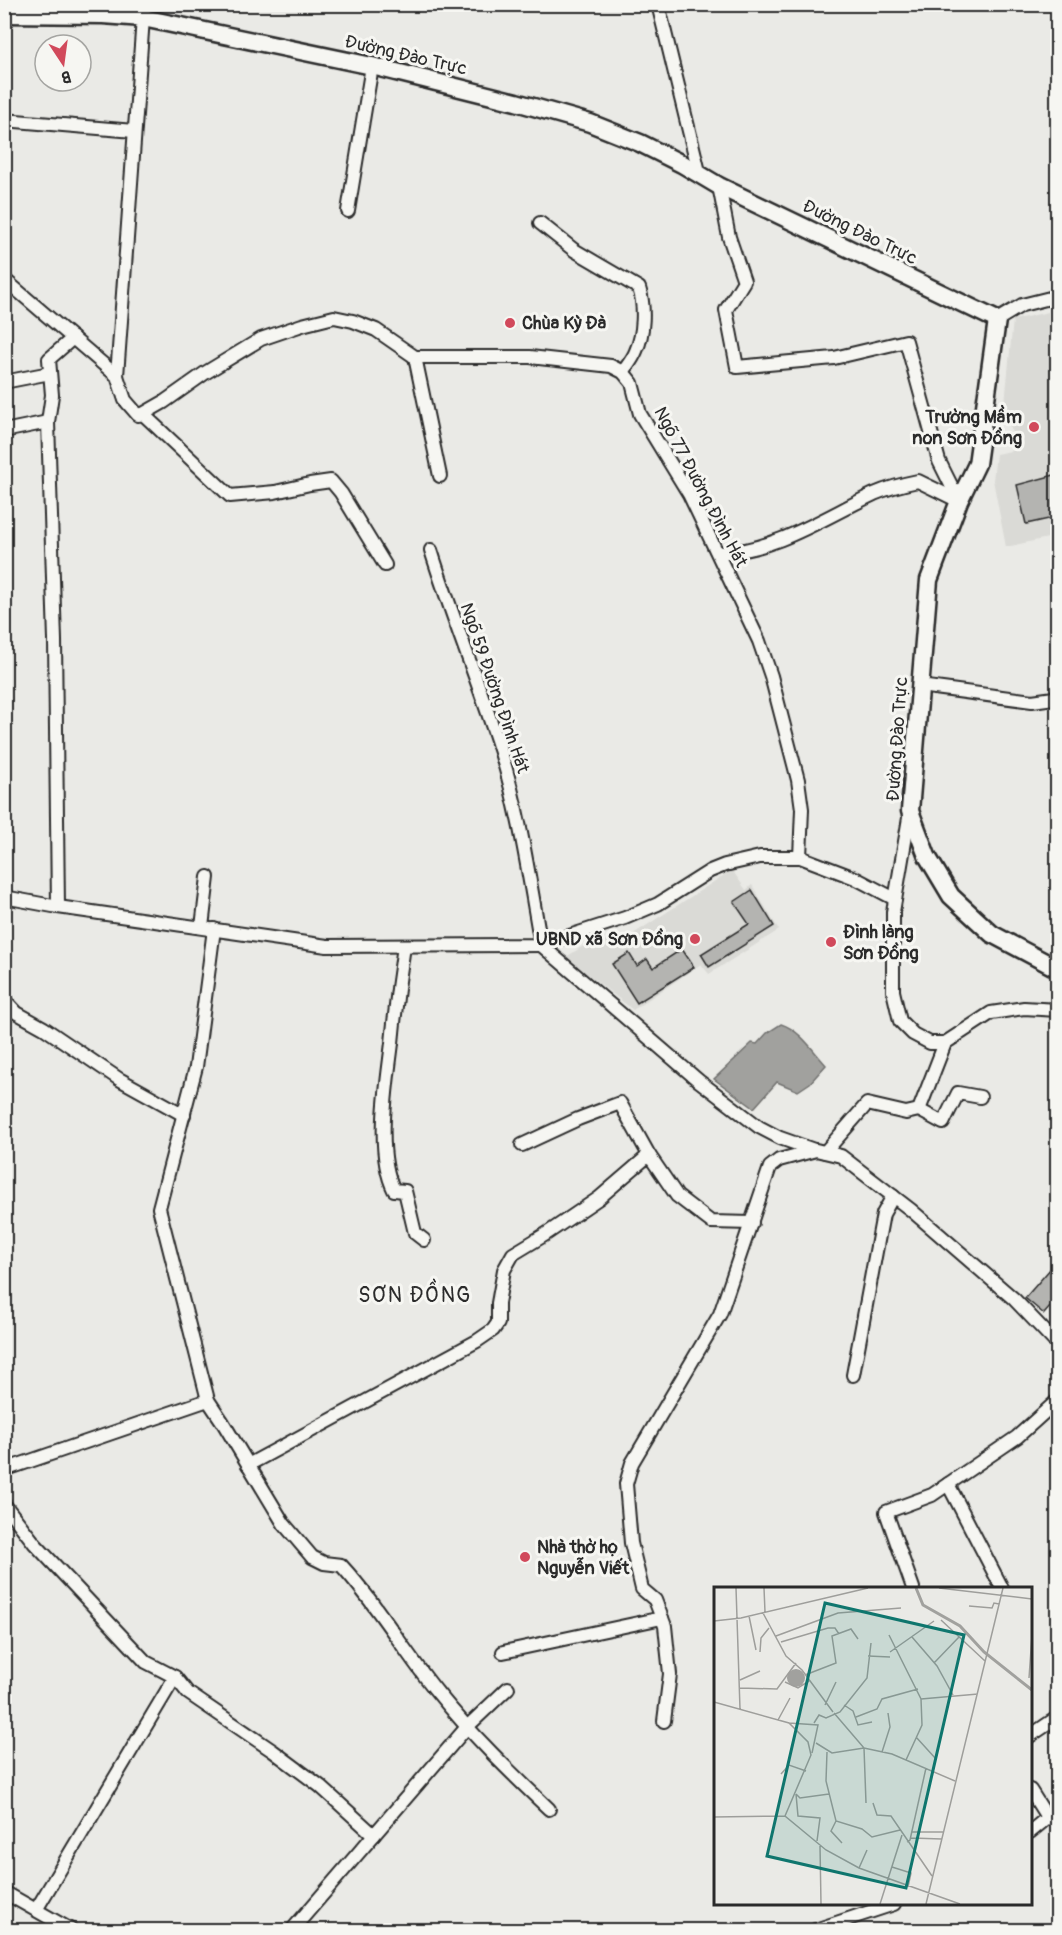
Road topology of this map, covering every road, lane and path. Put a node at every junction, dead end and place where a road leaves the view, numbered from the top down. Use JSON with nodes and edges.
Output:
{"nodes":[{"id":1,"x":658,"y":4,"type":"edge"},
{"id":2,"x":143,"y":11,"type":"edge"},
{"id":3,"x":4,"y":14,"type":"edge"},
{"id":4,"x":372,"y":66,"type":"junction"},
{"id":5,"x":4,"y":120,"type":"edge"},
{"id":6,"x":134,"y":131,"type":"junction"},
{"id":7,"x":700,"y":176,"type":"junction"},
{"id":8,"x":718,"y":186,"type":"junction"},
{"id":9,"x":348,"y":211,"type":"dead end"},
{"id":10,"x":540,"y":223,"type":"dead end"},
{"id":11,"x":4,"y":279,"type":"edge"},
{"id":12,"x":1058,"y":296,"type":"edge"},
{"id":13,"x":997,"y":320,"type":"junction"},
{"id":14,"x":73,"y":338,"type":"junction"},
{"id":15,"x":415,"y":357,"type":"junction"},
{"id":16,"x":623,"y":372,"type":"junction"},
{"id":17,"x":50,"y":373,"type":"junction"},
{"id":18,"x":117,"y":376,"type":"junction"},
{"id":19,"x":4,"y":382,"type":"edge"},
{"id":20,"x":142,"y":414,"type":"junction"},
{"id":21,"x":48,"y":422,"type":"junction"},
{"id":22,"x":4,"y":431,"type":"edge"},
{"id":23,"x":440,"y":476,"type":"dead end"},
{"id":24,"x":958,"y":501,"type":"junction"},
{"id":25,"x":431,"y":550,"type":"dead end"},
{"id":26,"x":718,"y":554,"type":"junction"},
{"id":27,"x":385,"y":565,"type":"dead end"},
{"id":28,"x":920,"y":686,"type":"junction"},
{"id":29,"x":1058,"y":693,"type":"edge"},
{"id":30,"x":910,"y":811,"type":"junction"},
{"id":31,"x":800,"y":857,"type":"junction"},
{"id":32,"x":208,"y":877,"type":"dead end"},
{"id":33,"x":4,"y":897,"type":"edge"},
{"id":34,"x":895,"y":899,"type":"junction"},
{"id":35,"x":58,"y":907,"type":"junction"},
{"id":36,"x":208,"y":928,"type":"junction"},
{"id":37,"x":541,"y":945,"type":"junction"},
{"id":38,"x":404,"y":946,"type":"junction"},
{"id":39,"x":1058,"y":969,"type":"edge"},
{"id":40,"x":4,"y":999,"type":"edge"},
{"id":41,"x":1058,"y":1010,"type":"edge"},
{"id":42,"x":945,"y":1043,"type":"junction"},
{"id":43,"x":980,"y":1097,"type":"dead end"},
{"id":44,"x":919,"y":1110,"type":"junction"},
{"id":45,"x":184,"y":1115,"type":"junction"},
{"id":46,"x":522,"y":1145,"type":"dead end"},
{"id":47,"x":820,"y":1151,"type":"junction"},
{"id":48,"x":650,"y":1155,"type":"junction"},
{"id":49,"x":893,"y":1196,"type":"junction"},
{"id":50,"x":752,"y":1223,"type":"junction"},
{"id":51,"x":424,"y":1240,"type":"dead end"},
{"id":52,"x":1056,"y":1339,"type":"edge"},
{"id":53,"x":853,"y":1375,"type":"dead end"},
{"id":54,"x":208,"y":1400,"type":"junction"},
{"id":55,"x":1058,"y":1400,"type":"edge"},
{"id":56,"x":249,"y":1465,"type":"junction"},
{"id":57,"x":4,"y":1470,"type":"edge"},
{"id":58,"x":948,"y":1484,"type":"junction"},
{"id":59,"x":4,"y":1504,"type":"edge"},
{"id":60,"x":913,"y":1587,"type":"edge"},
{"id":61,"x":1001,"y":1587,"type":"edge"},
{"id":62,"x":662,"y":1618,"type":"junction"},
{"id":63,"x":503,"y":1652,"type":"dead end"},
{"id":64,"x":175,"y":1677,"type":"junction"},
{"id":65,"x":508,"y":1688,"type":"dead end"},
{"id":66,"x":1058,"y":1717,"type":"edge"},
{"id":67,"x":664,"y":1721,"type":"dead end"},
{"id":68,"x":467,"y":1727,"type":"junction"},
{"id":69,"x":1032,"y":1735,"type":"edge"},
{"id":70,"x":1032,"y":1792,"type":"edge"},
{"id":71,"x":549,"y":1809,"type":"dead end"},
{"id":72,"x":1052,"y":1813,"type":"edge"},
{"id":73,"x":1032,"y":1830,"type":"edge"},
{"id":74,"x":374,"y":1835,"type":"junction"},
{"id":75,"x":4,"y":1892,"type":"edge"},
{"id":76,"x":891,"y":1905,"type":"edge"},
{"id":77,"x":36,"y":1910,"type":"junction"},
{"id":78,"x":71,"y":1930,"type":"edge"},
{"id":79,"x":292,"y":1930,"type":"edge"},
{"id":80,"x":815,"y":1930,"type":"edge"}],
"edges":[{"from":1,"to":7,"type":"street"},
{"from":2,"to":3,"type":"street","name":"Đường Đào Trực"},
{"from":2,"to":4,"type":"street","name":"Đường Đào Trực"},
{"from":2,"to":6,"type":"street"},
{"from":4,"to":7,"type":"street","name":"Đường Đào Trực"},
{"from":4,"to":9,"type":"street"},
{"from":5,"to":6,"type":"street"},
{"from":6,"to":18,"type":"street"},
{"from":7,"to":8,"type":"street","name":"Đường Đào Trực"},
{"from":8,"to":13,"type":"street","name":"Đường Đào Trực"},
{"from":8,"to":24,"type":"street"},
{"from":10,"to":16,"type":"street"},
{"from":11,"to":14,"type":"street"},
{"from":12,"to":13,"type":"street"},
{"from":13,"to":24,"type":"street","name":"Đường Đào Trực"},
{"from":14,"to":17,"type":"street"},
{"from":14,"to":18,"type":"street"},
{"from":15,"to":16,"type":"street"},
{"from":15,"to":20,"type":"street"},
{"from":15,"to":23,"type":"street"},
{"from":16,"to":26,"type":"street","name":"Ngõ 77 Đường Đình Hát"},
{"from":17,"to":19,"type":"street"},
{"from":17,"to":21,"type":"street"},
{"from":18,"to":20,"type":"street"},
{"from":20,"to":27,"type":"street"},
{"from":21,"to":22,"type":"street"},
{"from":21,"to":35,"type":"street"},
{"from":24,"to":26,"type":"street"},
{"from":24,"to":28,"type":"street","name":"Đường Đào Trực"},
{"from":25,"to":37,"type":"street","name":"Ngõ 59 Đường Đình Hát"},
{"from":26,"to":31,"type":"street","name":"Ngõ 77 Đường Đình Hát"},
{"from":28,"to":29,"type":"street"},
{"from":28,"to":30,"type":"street","name":"Đường Đào Trực"},
{"from":30,"to":34,"type":"street"},
{"from":30,"to":39,"type":"street","name":"Đường Đào Trực"},
{"from":31,"to":34,"type":"street"},
{"from":31,"to":37,"type":"street"},
{"from":32,"to":36,"type":"street"},
{"from":33,"to":35,"type":"street"},
{"from":34,"to":42,"type":"street"},
{"from":35,"to":36,"type":"street"},
{"from":36,"to":38,"type":"street"},
{"from":36,"to":45,"type":"street"},
{"from":37,"to":38,"type":"street"},
{"from":37,"to":47,"type":"street"},
{"from":38,"to":51,"type":"street"},
{"from":40,"to":45,"type":"street"},
{"from":41,"to":42,"type":"street"},
{"from":42,"to":44,"type":"street"},
{"from":43,"to":44,"type":"street"},
{"from":44,"to":47,"type":"street"},
{"from":45,"to":54,"type":"street"},
{"from":46,"to":48,"type":"street"},
{"from":47,"to":49,"type":"street"},
{"from":47,"to":50,"type":"street"},
{"from":48,"to":50,"type":"street"},
{"from":48,"to":56,"type":"street"},
{"from":49,"to":52,"type":"street"},
{"from":49,"to":53,"type":"street"},
{"from":50,"to":62,"type":"street"},
{"from":54,"to":56,"type":"street"},
{"from":54,"to":57,"type":"street"},
{"from":55,"to":58,"type":"street"},
{"from":56,"to":68,"type":"street"},
{"from":58,"to":60,"type":"street"},
{"from":58,"to":61,"type":"street"},
{"from":59,"to":64,"type":"street"},
{"from":62,"to":63,"type":"street"},
{"from":62,"to":67,"type":"street"},
{"from":64,"to":74,"type":"street"},
{"from":64,"to":77,"type":"street"},
{"from":65,"to":68,"type":"street"},
{"from":66,"to":69,"type":"street"},
{"from":68,"to":71,"type":"street"},
{"from":68,"to":74,"type":"street"},
{"from":70,"to":72,"type":"street"},
{"from":72,"to":73,"type":"street"},
{"from":74,"to":79,"type":"street"},
{"from":75,"to":77,"type":"street"},
{"from":76,"to":80,"type":"street"},
{"from":77,"to":78,"type":"street"}]}
